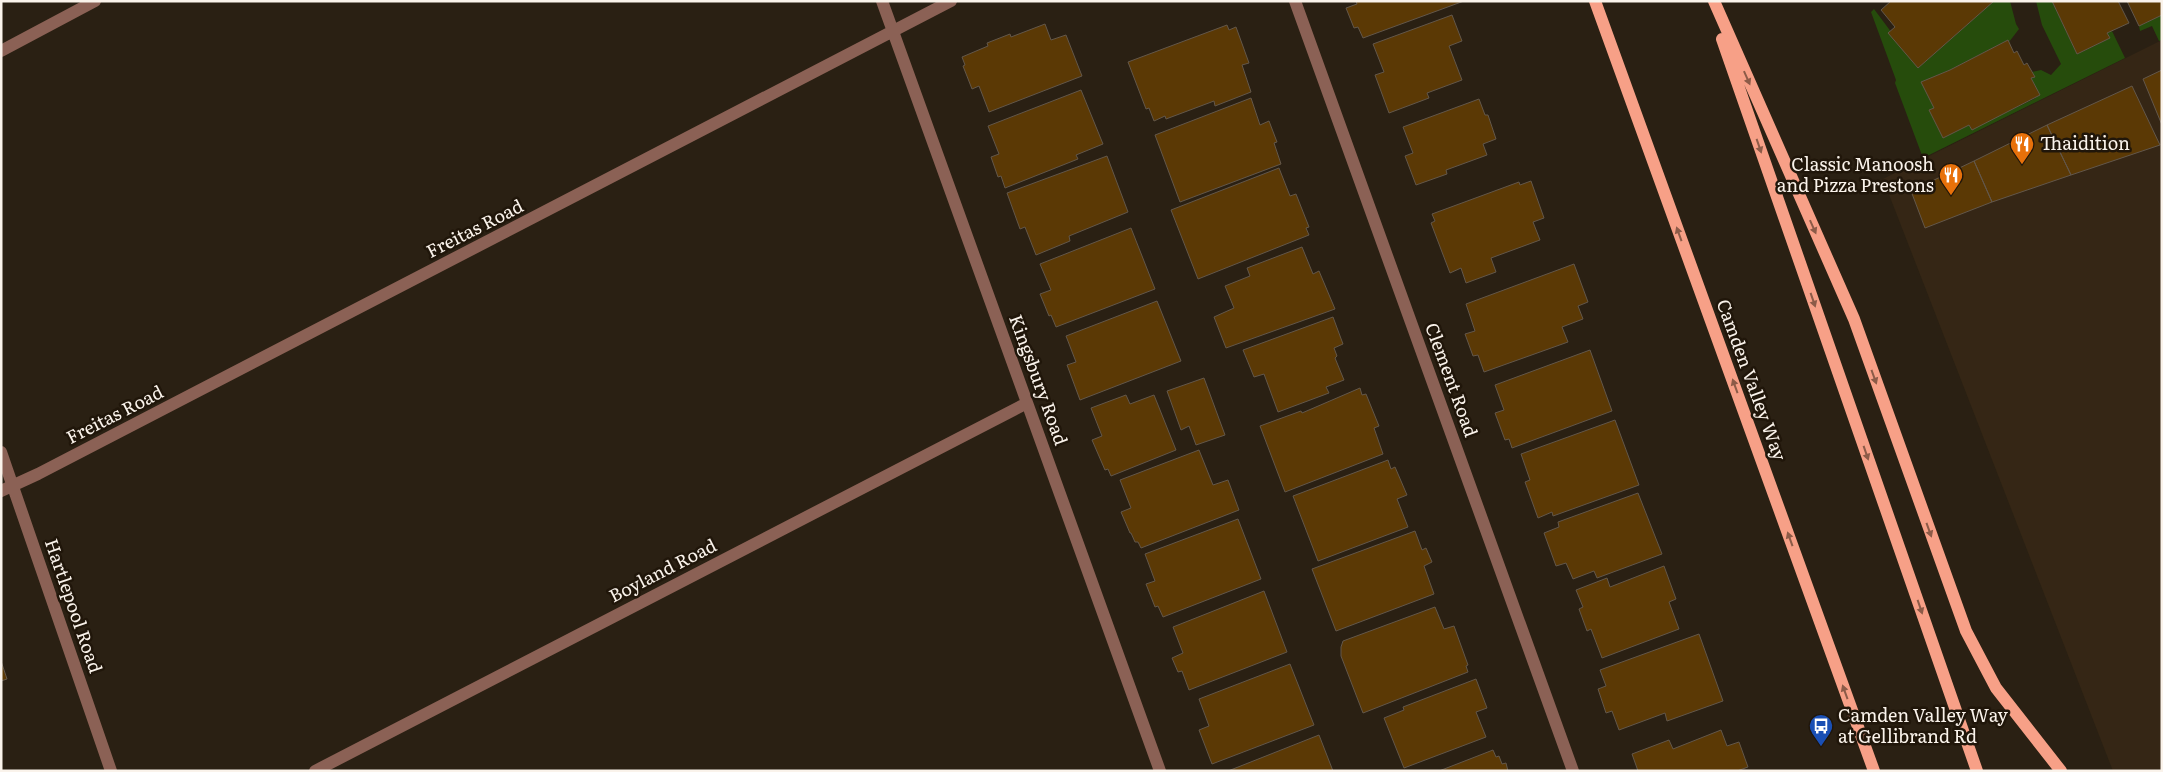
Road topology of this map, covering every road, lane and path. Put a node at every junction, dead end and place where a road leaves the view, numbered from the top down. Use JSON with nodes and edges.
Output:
{"nodes":[{"id":1,"x":95,"y":1,"type":"edge"},
{"id":2,"x":882,"y":1,"type":"edge"},
{"id":3,"x":951,"y":1,"type":"edge"},
{"id":4,"x":1295,"y":1,"type":"edge"},
{"id":5,"x":1595,"y":1,"type":"edge"},
{"id":6,"x":1709,"y":1,"type":"edge"},
{"id":7,"x":1714,"y":1,"type":"edge"},
{"id":8,"x":893,"y":32,"type":"junction"},
{"id":9,"x":1,"y":51,"type":"edge"},
{"id":10,"x":1027,"y":403,"type":"junction"},
{"id":11,"x":1,"y":452,"type":"edge"},
{"id":12,"x":13,"y":486,"type":"junction"},
{"id":13,"x":1,"y":491,"type":"edge"},
{"id":14,"x":111,"y":771,"type":"edge"},
{"id":15,"x":315,"y":771,"type":"edge"},
{"id":16,"x":1160,"y":771,"type":"edge"},
{"id":17,"x":1573,"y":771,"type":"edge"},
{"id":18,"x":1874,"y":771,"type":"edge"},
{"id":19,"x":1977,"y":771,"type":"edge"},
{"id":20,"x":2061,"y":771,"type":"edge"}],
"edges":[{"from":1,"to":9,"type":"street"},
{"from":2,"to":8,"type":"street","name":"Kingsbury Road"},
{"from":3,"to":8,"type":"street","name":"Freitas Road"},
{"from":4,"to":17,"type":"street","name":"Clement Road"},
{"from":18,"to":5,"type":"main road","name":"Camden Valley Way","one_way":true},
{"from":6,"to":19,"type":"main road","one_way":true},
{"from":7,"to":20,"type":"main road","one_way":true},
{"from":8,"to":10,"type":"street","name":"Kingsbury Road"},
{"from":8,"to":12,"type":"street","name":"Freitas Road"},
{"from":10,"to":15,"type":"street","name":"Boyland Road"},
{"from":10,"to":16,"type":"street","name":"Kingsbury Road"},
{"from":11,"to":12,"type":"street","name":"Hartlepool Road"},
{"from":12,"to":13,"type":"street","name":"Freitas Road"},
{"from":12,"to":14,"type":"street","name":"Hartlepool Road"}]}
